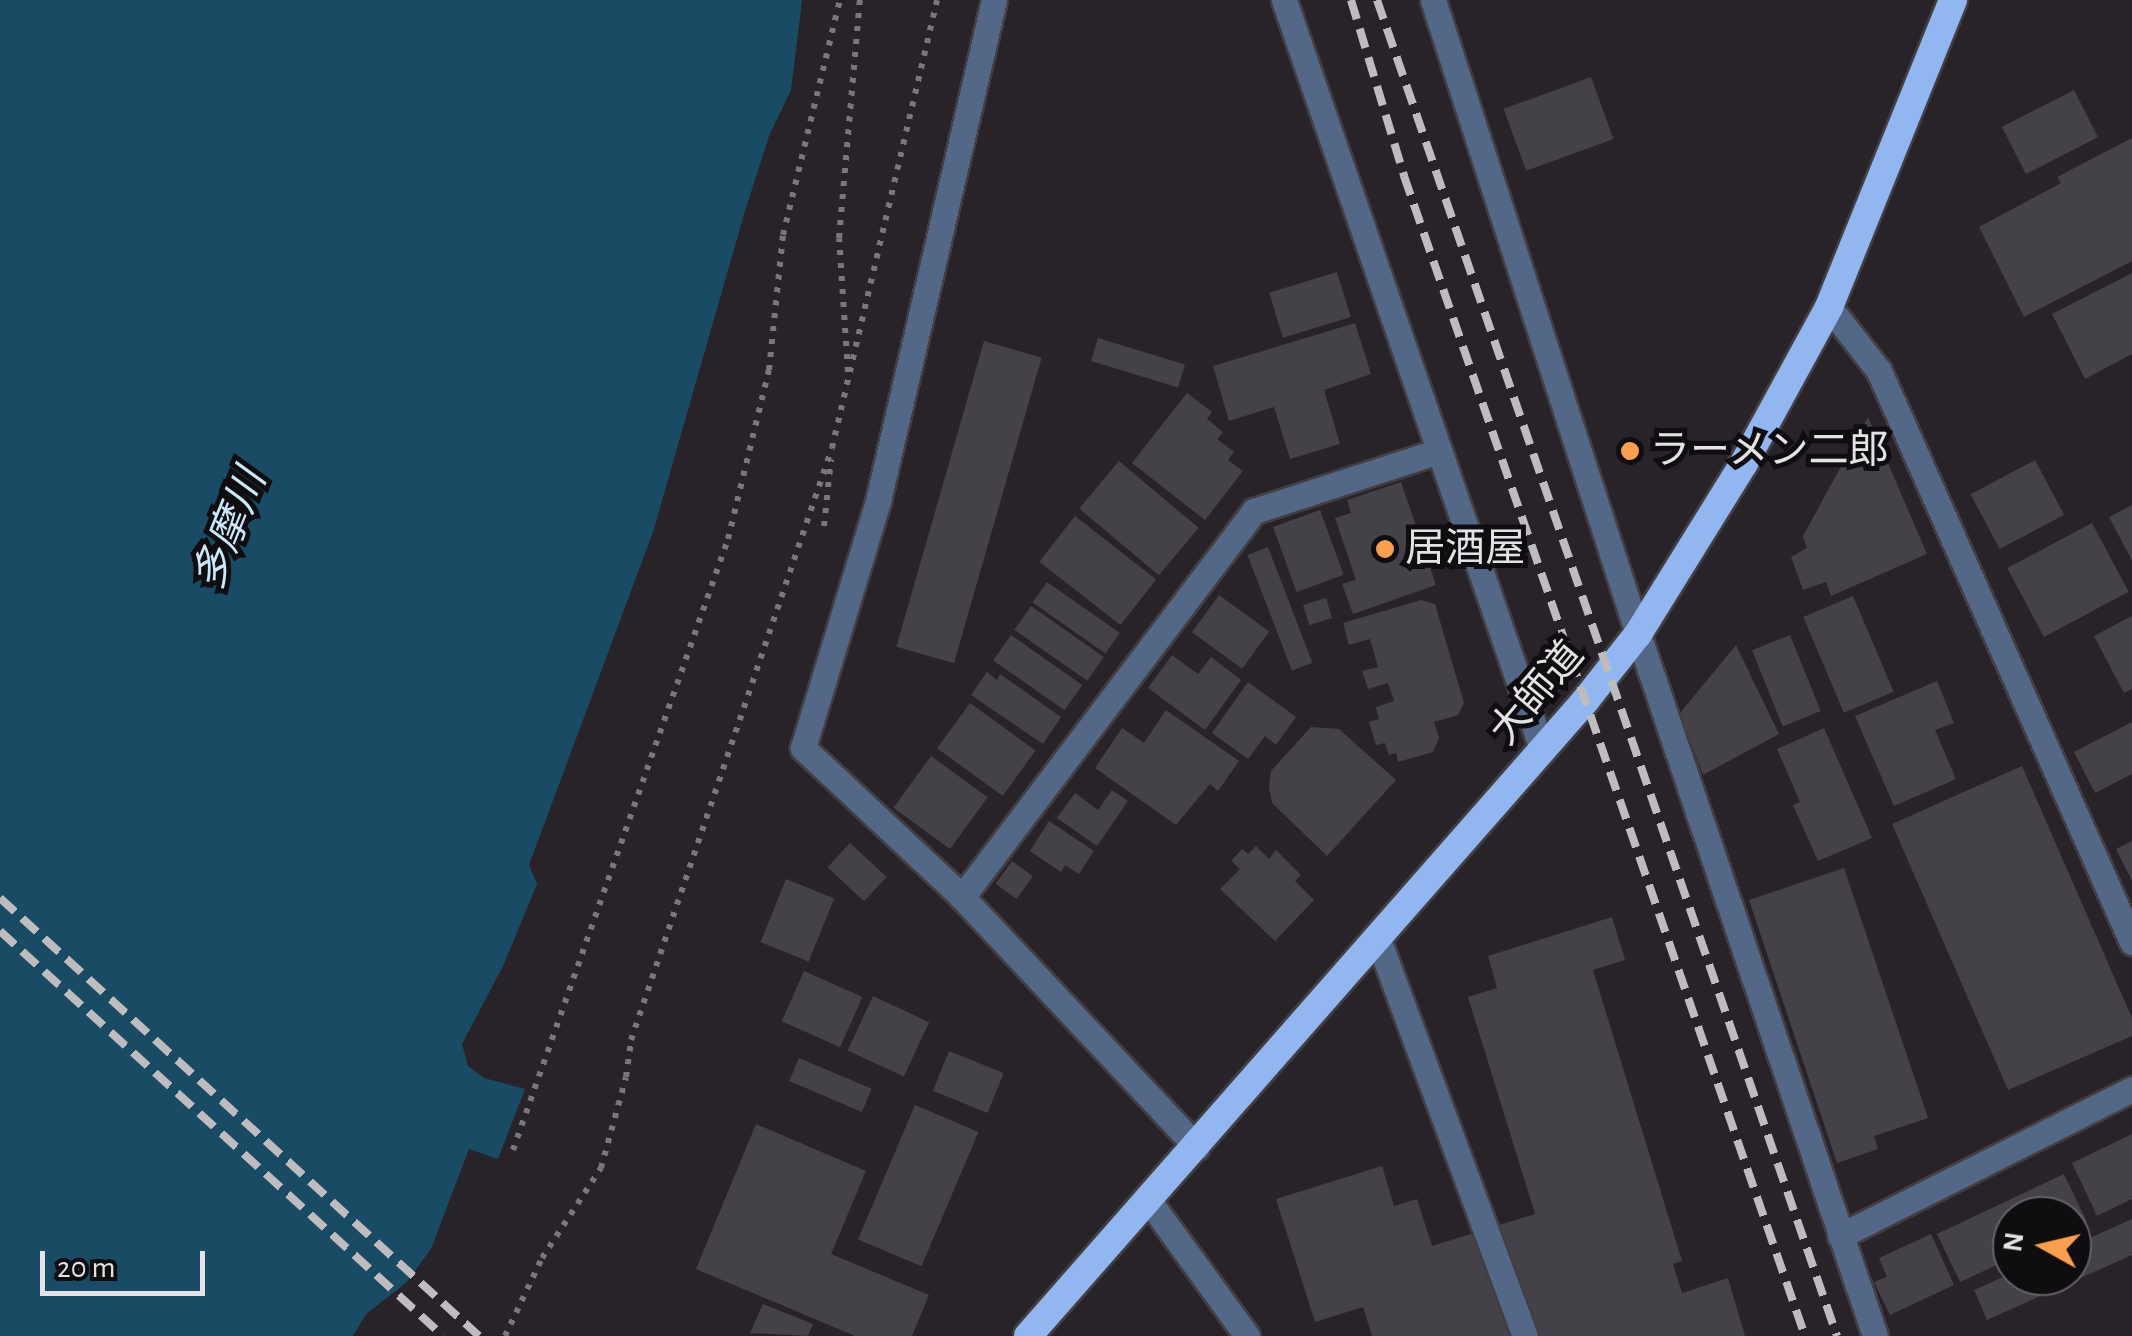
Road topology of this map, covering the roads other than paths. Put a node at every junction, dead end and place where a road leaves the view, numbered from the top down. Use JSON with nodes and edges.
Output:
{"nodes":[{"id":1,"x":994,"y":0,"type":"edge"},
{"id":2,"x":1284,"y":0,"type":"edge"},
{"id":3,"x":1433,"y":0,"type":"edge"},
{"id":4,"x":1952,"y":0,"type":"edge"},
{"id":5,"x":1829,"y":307,"type":"junction"},
{"id":6,"x":1439,"y":451,"type":"junction"},
{"id":7,"x":1638,"y":634,"type":"junction"},
{"id":8,"x":1542,"y":749,"type":"junction"},
{"id":9,"x":962,"y":897,"type":"junction"},
{"id":10,"x":1378,"y":939,"type":"junction"},
{"id":11,"x":2132,"y":942,"type":"edge"},
{"id":12,"x":2132,"y":1089,"type":"edge"},
{"id":13,"x":1197,"y":1147,"type":"junction"},
{"id":14,"x":1149,"y":1200,"type":"junction"},
{"id":15,"x":1840,"y":1236,"type":"junction"},
{"id":16,"x":1028,"y":1336,"type":"edge"},
{"id":17,"x":1247,"y":1336,"type":"edge"},
{"id":18,"x":1525,"y":1336,"type":"edge"},
{"id":19,"x":1874,"y":1336,"type":"edge"}],
"edges":[{"from":1,"to":9,"type":"street"},
{"from":2,"to":6,"type":"street"},
{"from":3,"to":7,"type":"street"},
{"from":4,"to":5,"type":"highway","name":"大師道"},
{"from":5,"to":7,"type":"highway","name":"大師道"},
{"from":5,"to":11,"type":"street"},
{"from":6,"to":8,"type":"street"},
{"from":6,"to":9,"type":"street"},
{"from":7,"to":8,"type":"highway","name":"大師道"},
{"from":7,"to":15,"type":"street"},
{"from":8,"to":10,"type":"highway","name":"大師道"},
{"from":9,"to":13,"type":"street"},
{"from":10,"to":13,"type":"highway","name":"大師道"},
{"from":10,"to":18,"type":"street"},
{"from":12,"to":15,"type":"street"},
{"from":13,"to":14,"type":"highway","name":"大師道"},
{"from":14,"to":16,"type":"highway","name":"大師道"},
{"from":14,"to":17,"type":"street"},
{"from":15,"to":19,"type":"street"}]}
